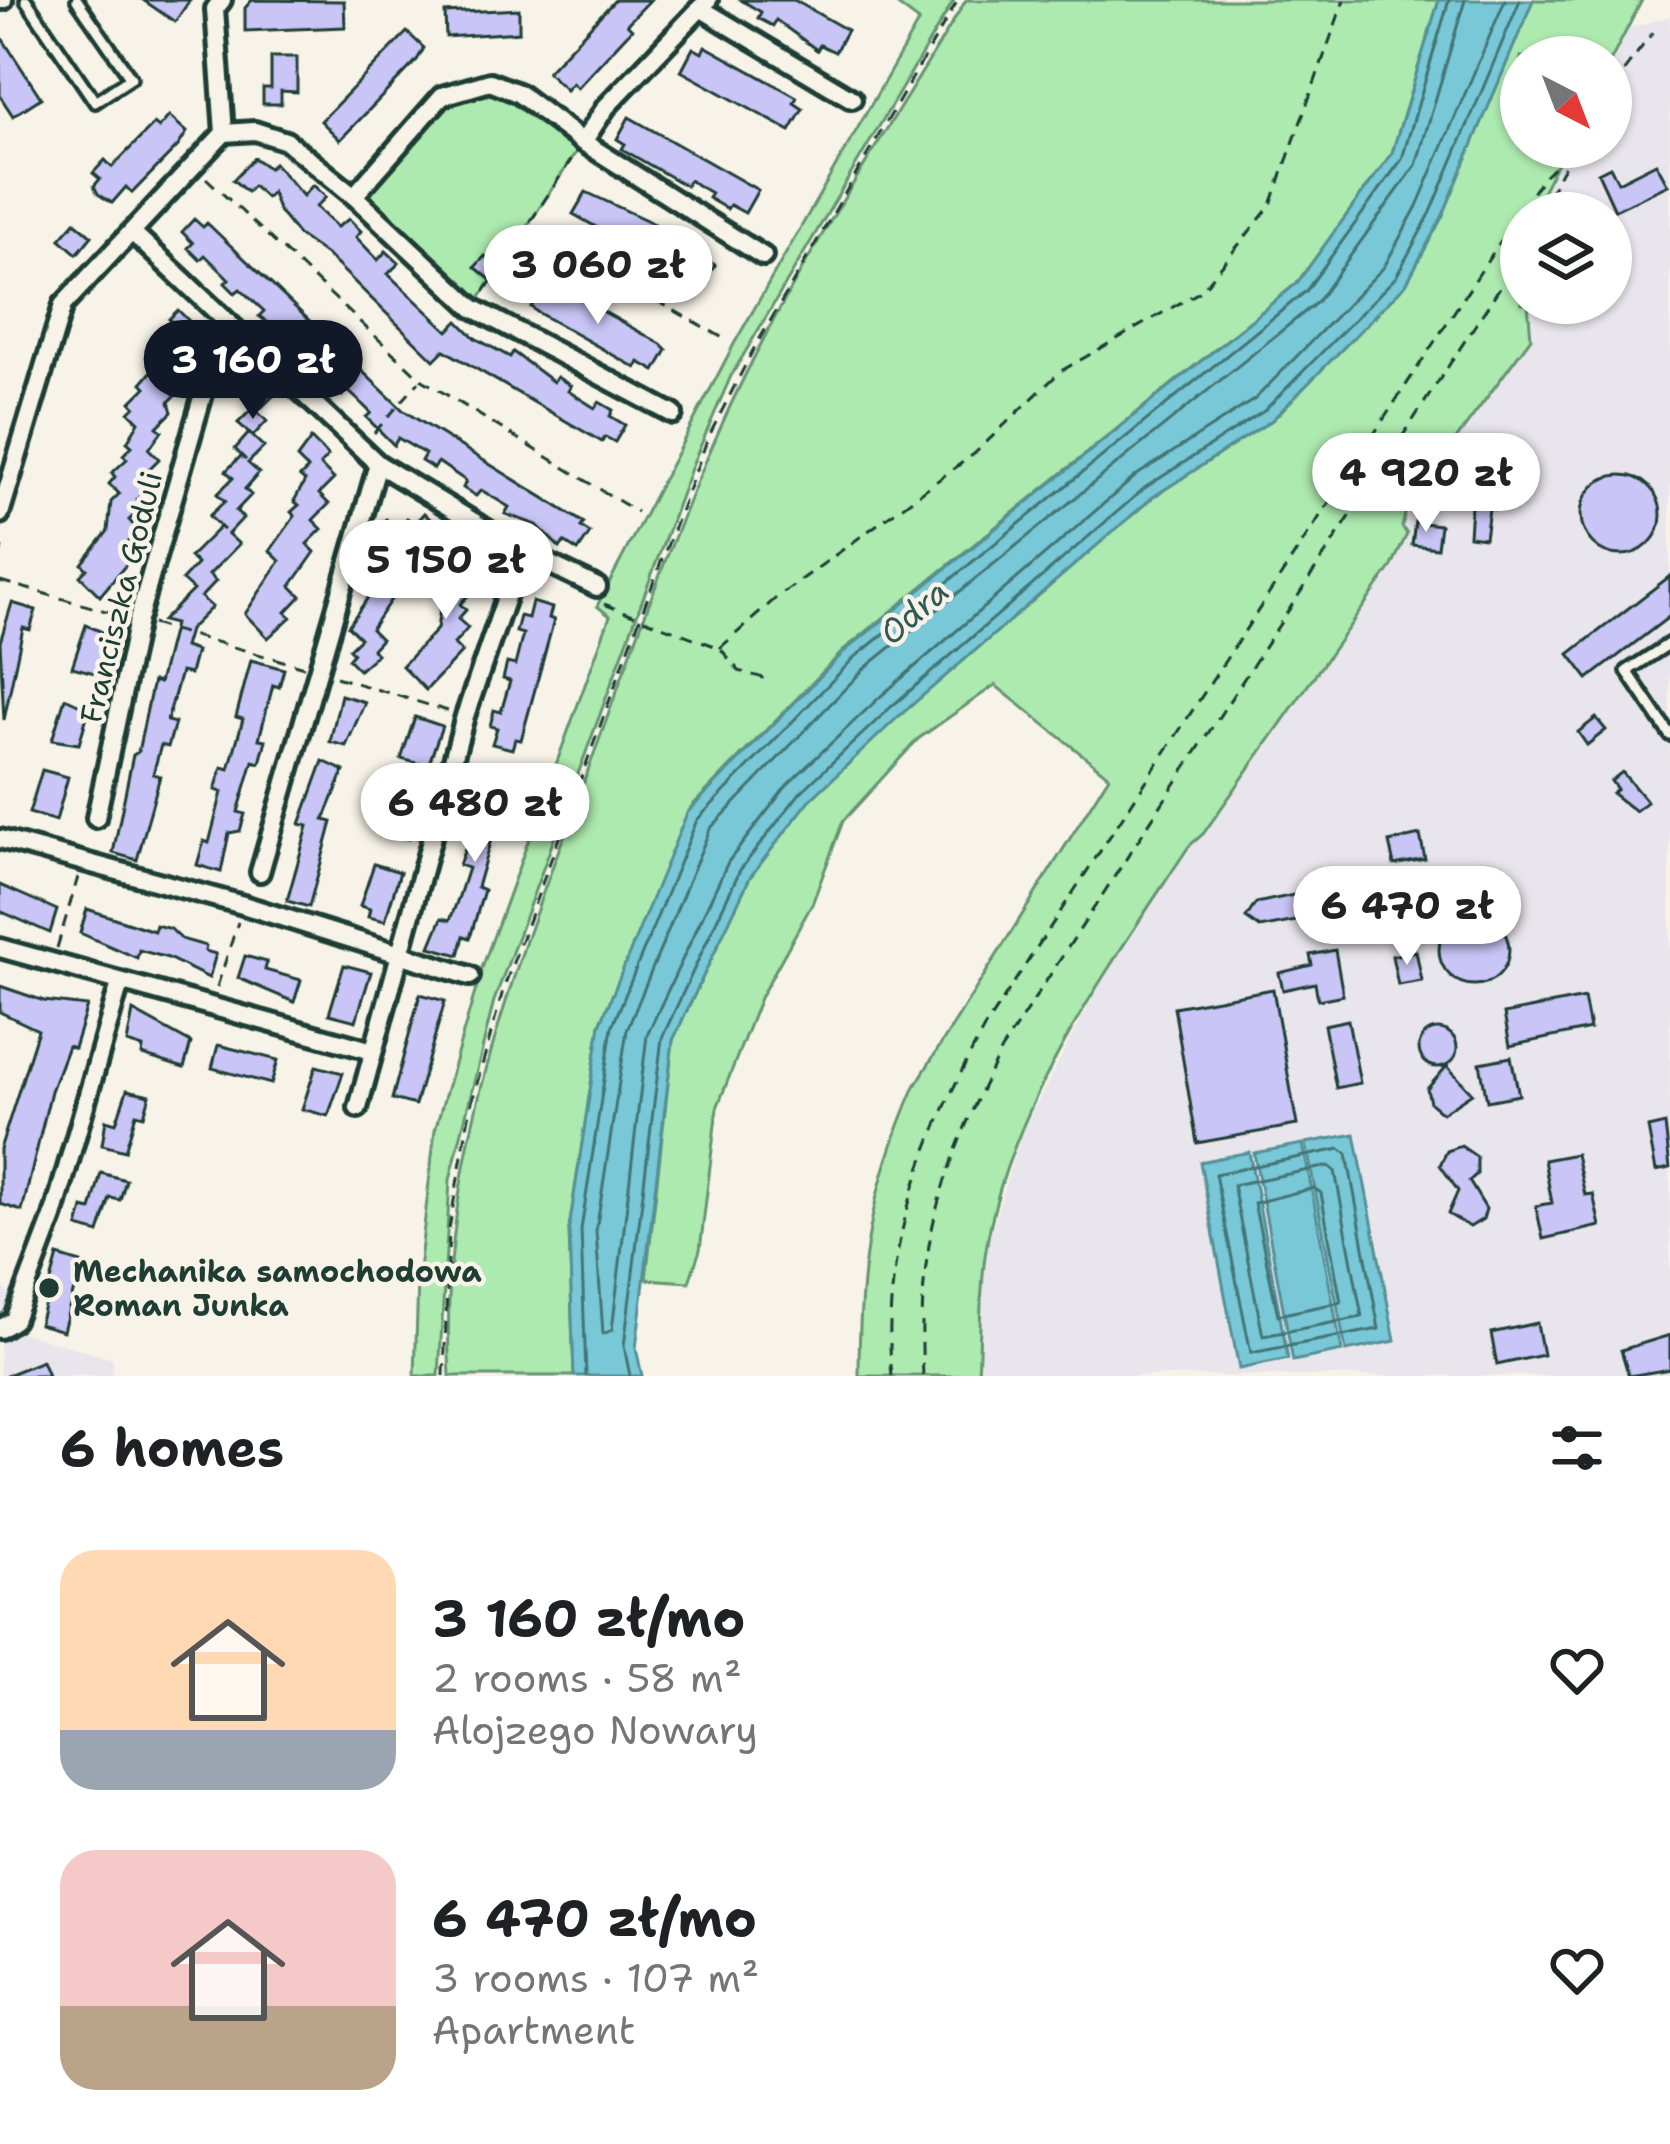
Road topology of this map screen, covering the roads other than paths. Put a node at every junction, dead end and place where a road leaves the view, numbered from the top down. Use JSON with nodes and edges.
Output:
{"nodes":[{"id":1,"x":26,"y":0,"type":"edge"},
{"id":2,"x":77,"y":0,"type":"edge"},
{"id":3,"x":221,"y":0,"type":"edge"},
{"id":4,"x":704,"y":4,"type":"edge"},
{"id":5,"x":852,"y":99,"type":"dead end"},
{"id":6,"x":224,"y":133,"type":"junction"},
{"id":7,"x":583,"y":142,"type":"junction"},
{"id":8,"x":354,"y":196,"type":"junction"},
{"id":9,"x":132,"y":232,"type":"junction"},
{"id":10,"x":763,"y":256,"type":"dead end"},
{"id":11,"x":224,"y":321,"type":"junction"},
{"id":12,"x":673,"y":414,"type":"dead end"},
{"id":13,"x":0,"y":437,"type":"edge"},
{"id":14,"x":21,"y":444,"type":"junction"},
{"id":15,"x":378,"y":464,"type":"junction"},
{"id":16,"x":0,"y":514,"type":"edge"},
{"id":17,"x":522,"y":551,"type":"junction"},
{"id":18,"x":597,"y":587,"type":"dead end"},
{"id":19,"x":1670,"y":643,"type":"edge"},
{"id":20,"x":1670,"y":735,"type":"edge"},
{"id":21,"x":96,"y":818,"type":"dead end"},
{"id":22,"x":0,"y":839,"type":"edge"},
{"id":23,"x":260,"y":872,"type":"dead end"},
{"id":24,"x":0,"y":948,"type":"edge"},
{"id":25,"x":402,"y":952,"type":"junction"},
{"id":26,"x":470,"y":976,"type":"dead end"},
{"id":27,"x":120,"y":982,"type":"junction"},
{"id":28,"x":373,"y":1051,"type":"junction"},
{"id":29,"x":358,"y":1108,"type":"dead end"},
{"id":30,"x":0,"y":1330,"type":"edge"}],
"edges":[{"from":1,"to":2,"type":"lane"},
{"from":3,"to":6,"type":"street"},
{"from":4,"to":5,"type":"street"},
{"from":4,"to":7,"type":"street"},
{"from":6,"to":8,"type":"street"},
{"from":6,"to":9,"type":"street"},
{"from":7,"to":8,"type":"street"},
{"from":7,"to":10,"type":"street"},
{"from":8,"to":12,"type":"street"},
{"from":9,"to":11,"type":"street"},
{"from":9,"to":14,"type":"street"},
{"from":11,"to":15,"type":"street"},
{"from":11,"to":21,"type":"street","name":"Franciszka Goduli"},
{"from":13,"to":14,"type":"street"},
{"from":14,"to":16,"type":"street"},
{"from":15,"to":17,"type":"street"},
{"from":15,"to":23,"type":"street"},
{"from":17,"to":18,"type":"street"},
{"from":17,"to":25,"type":"street"},
{"from":19,"to":20,"type":"lane"},
{"from":22,"to":25,"type":"street"},
{"from":24,"to":27,"type":"street"},
{"from":25,"to":26,"type":"street"},
{"from":25,"to":28,"type":"street"},
{"from":27,"to":28,"type":"street"},
{"from":27,"to":30,"type":"street"},
{"from":28,"to":29,"type":"street"}]}
